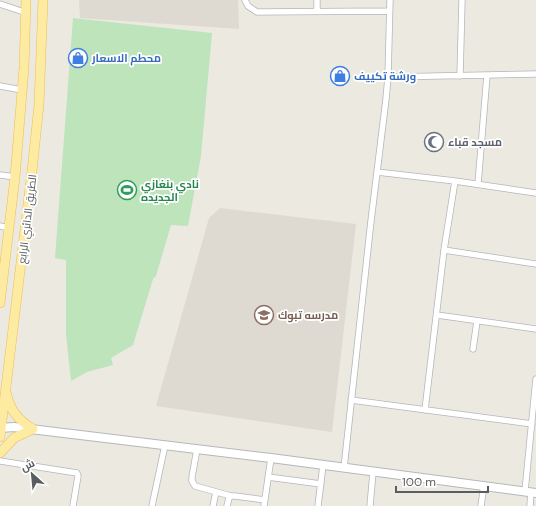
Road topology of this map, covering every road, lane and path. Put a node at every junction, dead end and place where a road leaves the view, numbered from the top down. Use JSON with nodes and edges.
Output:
{"nodes":[{"id":1,"x":26,"y":0,"type":"edge"},
{"id":2,"x":43,"y":0,"type":"edge"},
{"id":3,"x":245,"y":0,"type":"edge"},
{"id":4,"x":317,"y":0,"type":"edge"},
{"id":5,"x":390,"y":0,"type":"edge"},
{"id":6,"x":462,"y":0,"type":"edge"},
{"id":7,"x":0,"y":4,"type":"edge"},
{"id":8,"x":317,"y":11,"type":"junction"},
{"id":9,"x":389,"y":11,"type":"junction"},
{"id":10,"x":27,"y":13,"type":"junction"},
{"id":11,"x":536,"y":74,"type":"edge"},
{"id":12,"x":487,"y":75,"type":"junction"},
{"id":13,"x":460,"y":76,"type":"junction"},
{"id":14,"x":388,"y":77,"type":"junction"},
{"id":15,"x":0,"y":86,"type":"edge"},
{"id":16,"x":22,"y":90,"type":"junction"},
{"id":17,"x":377,"y":172,"type":"junction"},
{"id":18,"x":0,"y":175,"type":"edge"},
{"id":19,"x":15,"y":177,"type":"junction"},
{"id":20,"x":455,"y":181,"type":"junction"},
{"id":21,"x":478,"y":184,"type":"junction"},
{"id":22,"x":536,"y":193,"type":"edge"},
{"id":23,"x":4,"y":227,"type":"edge"},
{"id":24,"x":444,"y":250,"type":"junction"},
{"id":25,"x":536,"y":264,"type":"edge"},
{"id":26,"x":0,"y":303,"type":"edge"},
{"id":27,"x":437,"y":315,"type":"junction"},
{"id":28,"x":478,"y":321,"type":"junction"},
{"id":29,"x":536,"y":329,"type":"edge"},
{"id":30,"x":473,"y":350,"type":"dead end"},
{"id":31,"x":536,"y":379,"type":"edge"},
{"id":32,"x":6,"y":389,"type":"junction"},
{"id":33,"x":351,"y":400,"type":"junction"},
{"id":34,"x":426,"y":410,"type":"junction"},
{"id":35,"x":532,"y":424,"type":"junction"},
{"id":36,"x":1,"y":428,"type":"edge"},
{"id":37,"x":33,"y":429,"type":"junction"},
{"id":38,"x":165,"y":445,"type":"junction"},
{"id":39,"x":197,"y":449,"type":"junction"},
{"id":40,"x":0,"y":453,"type":"edge"},
{"id":41,"x":271,"y":458,"type":"junction"},
{"id":42,"x":0,"y":461,"type":"edge"},
{"id":43,"x":323,"y":465,"type":"junction"},
{"id":44,"x":344,"y":468,"type":"junction"},
{"id":45,"x":373,"y":472,"type":"junction"},
{"id":46,"x":268,"y":477,"type":"junction"},
{"id":47,"x":321,"y":484,"type":"junction"},
{"id":48,"x":484,"y":486,"type":"junction"},
{"id":49,"x":216,"y":492,"type":"junction"},
{"id":50,"x":531,"y":492,"type":"edge"},
{"id":51,"x":231,"y":496,"type":"junction"},
{"id":52,"x":265,"y":503,"type":"edge"},
{"id":53,"x":73,"y":506,"type":"edge"},
{"id":54,"x":152,"y":506,"type":"edge"},
{"id":55,"x":213,"y":506,"type":"edge"},
{"id":56,"x":227,"y":506,"type":"edge"},
{"id":57,"x":318,"y":506,"type":"edge"},
{"id":58,"x":370,"y":506,"type":"edge"},
{"id":59,"x":482,"y":506,"type":"edge"},
{"id":60,"x":530,"y":506,"type":"edge"}],
"edges":[{"from":1,"to":10,"type":"main road","name":"الطريق الدائري الرابع"},
{"from":2,"to":32,"type":"main road","name":"الطريق الدائري الرابع"},
{"from":3,"to":8,"type":"street"},
{"from":4,"to":8,"type":"street"},
{"from":5,"to":9,"type":"street"},
{"from":6,"to":13,"type":"street"},
{"from":7,"to":10,"type":"street"},
{"from":8,"to":9,"type":"street"},
{"from":9,"to":14,"type":"street"},
{"from":10,"to":16,"type":"main road","name":"الطريق الدائري الرابع"},
{"from":11,"to":12,"type":"street"},
{"from":12,"to":13,"type":"street"},
{"from":12,"to":21,"type":"street"},
{"from":13,"to":14,"type":"street"},
{"from":14,"to":17,"type":"street"},
{"from":15,"to":16,"type":"street"},
{"from":16,"to":19,"type":"main road","name":"الطريق الدائري الرابع"},
{"from":17,"to":20,"type":"street"},
{"from":17,"to":33,"type":"street"},
{"from":18,"to":19,"type":"street"},
{"from":19,"to":23,"type":"main road","name":"الطريق الدائري الرابع"},
{"from":20,"to":21,"type":"street"},
{"from":20,"to":24,"type":"street"},
{"from":21,"to":22,"type":"street"},
{"from":23,"to":26,"type":"main road","name":"الطريق الدائري الرابع"},
{"from":24,"to":25,"type":"street"},
{"from":24,"to":27,"type":"street"},
{"from":27,"to":28,"type":"street"},
{"from":27,"to":34,"type":"street"},
{"from":28,"to":29,"type":"street"},
{"from":28,"to":30,"type":"street"},
{"from":31,"to":35,"type":"street"},
{"from":32,"to":36,"type":"main road","name":"الطريق الدائري الرابع"},
{"from":32,"to":37,"type":"main road"},
{"from":33,"to":34,"type":"street"},
{"from":33,"to":44,"type":"street"},
{"from":34,"to":35,"type":"street"},
{"from":35,"to":50,"type":"street"},
{"from":36,"to":37,"type":"main road"},
{"from":37,"to":38,"type":"main road"},
{"from":37,"to":40,"type":"main road"},
{"from":38,"to":39,"type":"main road"},
{"from":38,"to":54,"type":"street"},
{"from":39,"to":41,"type":"main road"},
{"from":39,"to":49,"type":"street"},
{"from":41,"to":43,"type":"main road"},
{"from":41,"to":46,"type":"street"},
{"from":42,"to":53,"type":"street"},
{"from":43,"to":44,"type":"main road"},
{"from":43,"to":47,"type":"street"},
{"from":44,"to":45,"type":"main road"},
{"from":45,"to":48,"type":"main road"},
{"from":45,"to":58,"type":"street"},
{"from":46,"to":47,"type":"street"},
{"from":46,"to":52,"type":"street"},
{"from":47,"to":57,"type":"street"},
{"from":48,"to":50,"type":"main road"},
{"from":48,"to":59,"type":"street"},
{"from":49,"to":51,"type":"street"},
{"from":49,"to":55,"type":"street"},
{"from":50,"to":60,"type":"street"},
{"from":51,"to":52,"type":"street"},
{"from":51,"to":56,"type":"street"}]}
